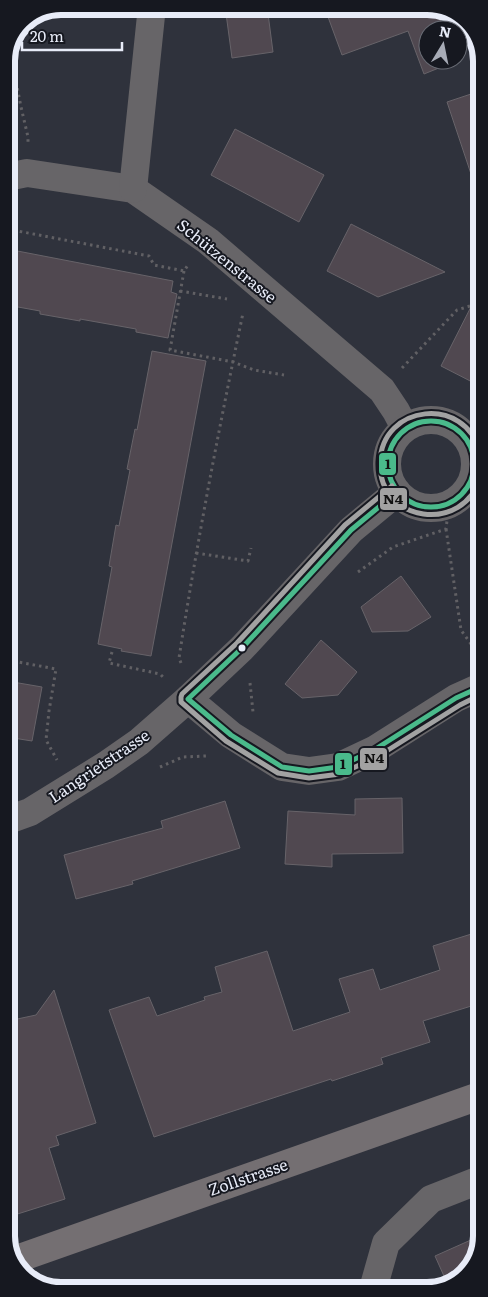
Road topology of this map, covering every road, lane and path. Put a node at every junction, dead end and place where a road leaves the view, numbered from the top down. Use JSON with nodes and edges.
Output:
{"nodes":[{"id":1,"x":151,"y":15,"type":"edge"},
{"id":2,"x":15,"y":76,"type":"edge"},
{"id":3,"x":17,"y":175,"type":"edge"},
{"id":4,"x":133,"y":189,"type":"junction"},
{"id":5,"x":15,"y":231,"type":"edge"},
{"id":6,"x":208,"y":241,"type":"junction"},
{"id":7,"x":184,"y":270,"type":"junction"},
{"id":8,"x":254,"y":282,"type":"junction"},
{"id":9,"x":180,"y":292,"type":"junction"},
{"id":10,"x":232,"y":300,"type":"dead end"},
{"id":11,"x":473,"y":305,"type":"edge"},
{"id":12,"x":233,"y":362,"type":"junction"},
{"id":13,"x":284,"y":375,"type":"dead end"},
{"id":14,"x":382,"y":390,"type":"junction"},
{"id":15,"x":405,"y":428,"type":"junction"},
{"id":16,"x":473,"y":451,"type":"edge"},
{"id":17,"x":473,"y":479,"type":"edge"},
{"id":18,"x":397,"y":492,"type":"junction"},
{"id":19,"x":448,"y":516,"type":"junction"},
{"id":20,"x":251,"y":548,"type":"dead end"},
{"id":21,"x":196,"y":553,"type":"junction"},
{"id":22,"x":357,"y":573,"type":"dead end"},
{"id":23,"x":473,"y":647,"type":"edge"},
{"id":24,"x":112,"y":652,"type":"dead end"},
{"id":25,"x":15,"y":661,"type":"edge"},
{"id":26,"x":183,"y":666,"type":"dead end"},
{"id":27,"x":250,"y":680,"type":"dead end"},
{"id":28,"x":167,"y":682,"type":"dead end"},
{"id":29,"x":473,"y":690,"type":"edge"},
{"id":30,"x":188,"y":699,"type":"junction"},
{"id":31,"x":231,"y":735,"type":"junction"},
{"id":32,"x":59,"y":764,"type":"dead end"},
{"id":33,"x":159,"y":768,"type":"dead end"},
{"id":34,"x":15,"y":817,"type":"edge"},
{"id":35,"x":473,"y":1098,"type":"edge"},
{"id":36,"x":473,"y":1182,"type":"edge"},
{"id":37,"x":20,"y":1258,"type":"edge"},
{"id":38,"x":375,"y":1282,"type":"edge"}],
"edges":[{"from":1,"to":4,"type":"street"},
{"from":2,"to":3,"type":"path"},
{"from":3,"to":4,"type":"street","name":"Schützenstrasse"},
{"from":4,"to":6,"type":"street","name":"Schützenstrasse"},
{"from":5,"to":7,"type":"path"},
{"from":6,"to":7,"type":"path"},
{"from":6,"to":8,"type":"street","name":"Schützenstrasse"},
{"from":7,"to":9,"type":"path"},
{"from":8,"to":12,"type":"path"},
{"from":8,"to":14,"type":"street","name":"Schützenstrasse"},
{"from":9,"to":10,"type":"path"},
{"from":9,"to":12,"type":"path"},
{"from":11,"to":14,"type":"path"},
{"from":12,"to":13,"type":"path"},
{"from":12,"to":21,"type":"path"},
{"from":14,"to":15,"type":"street","name":"Schützenstrasse"},
{"from":15,"to":16,"type":"street"},
{"from":15,"to":18,"type":"street"},
{"from":17,"to":19,"type":"street"},
{"from":18,"to":19,"type":"street"},
{"from":18,"to":30,"type":"street","name":"Langrietstrasse"},
{"from":19,"to":22,"type":"path"},
{"from":19,"to":23,"type":"path"},
{"from":20,"to":21,"type":"path"},
{"from":21,"to":26,"type":"path"},
{"from":24,"to":28,"type":"path"},
{"from":25,"to":32,"type":"path"},
{"from":27,"to":31,"type":"path"},
{"from":29,"to":31,"type":"street"},
{"from":30,"to":31,"type":"street"},
{"from":30,"to":34,"type":"street","name":"Langrietstrasse"},
{"from":31,"to":33,"type":"path"},
{"from":35,"to":37,"type":"main road","name":"Zollstrasse"},
{"from":36,"to":38,"type":"street"}]}
